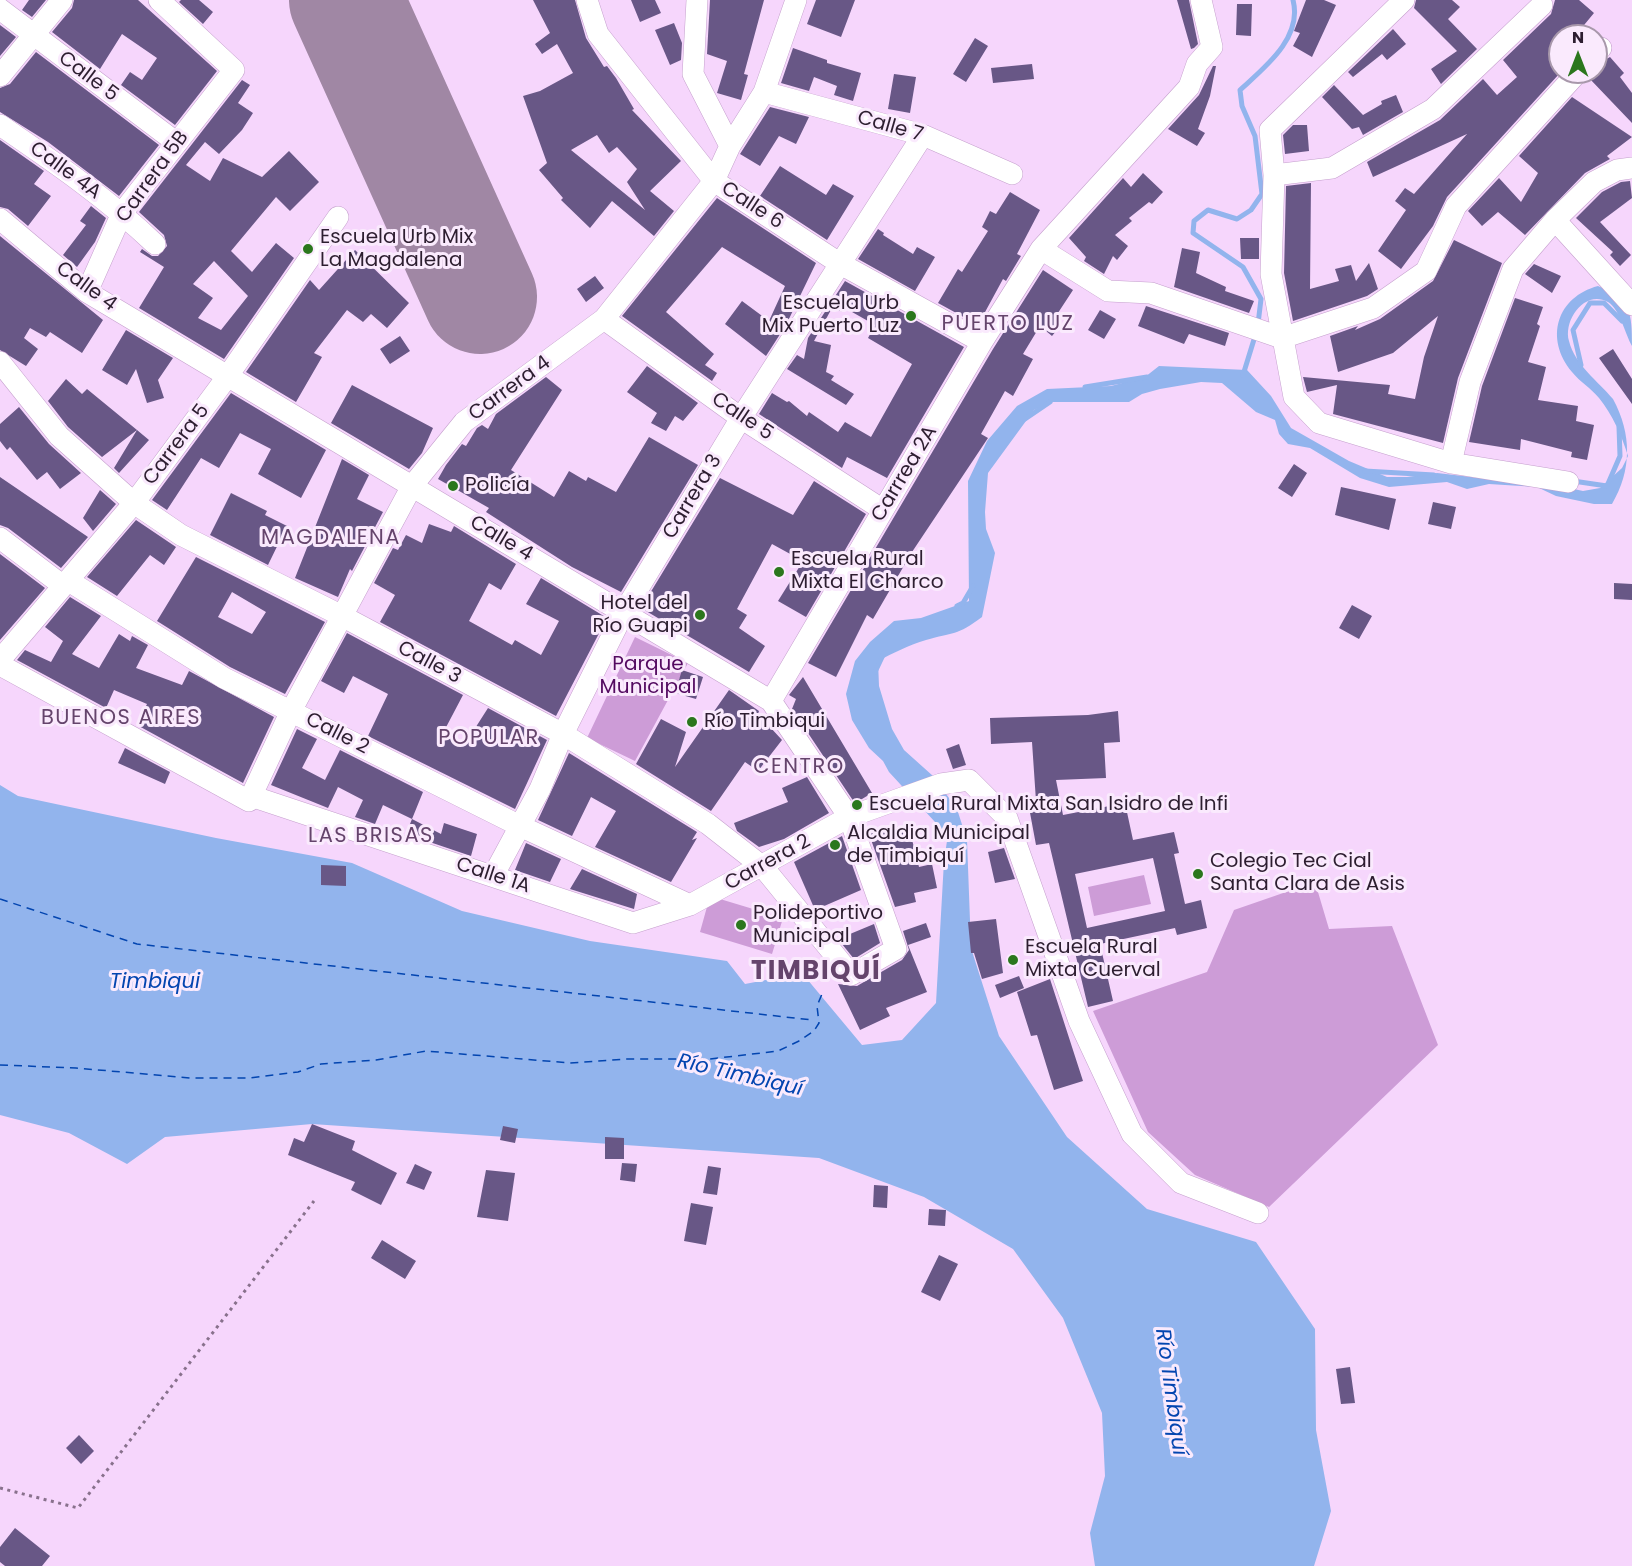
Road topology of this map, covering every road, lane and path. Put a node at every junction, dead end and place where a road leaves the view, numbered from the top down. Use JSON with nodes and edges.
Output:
{"nodes":[{"id":1,"x":62,"y":0,"type":"edge"},
{"id":2,"x":159,"y":0,"type":"edge"},
{"id":3,"x":587,"y":0,"type":"edge"},
{"id":4,"x":697,"y":0,"type":"edge"},
{"id":5,"x":796,"y":0,"type":"edge"},
{"id":6,"x":1201,"y":0,"type":"edge"},
{"id":7,"x":1404,"y":0,"type":"edge"},
{"id":8,"x":1542,"y":6,"type":"dead end"},
{"id":9,"x":0,"y":9,"type":"edge"},
{"id":10,"x":33,"y":36,"type":"junction"},
{"id":11,"x":0,"y":76,"type":"edge"},
{"id":12,"x":1567,"y":84,"type":"edge"},
{"id":13,"x":765,"y":92,"type":"junction"},
{"id":14,"x":0,"y":125,"type":"edge"},
{"id":15,"x":923,"y":135,"type":"junction"},
{"id":16,"x":177,"y":143,"type":"junction"},
{"id":17,"x":730,"y":146,"type":"junction"},
{"id":18,"x":1632,"y":168,"type":"edge"},
{"id":19,"x":1012,"y":174,"type":"dead end"},
{"id":20,"x":1274,"y":175,"type":"junction"},
{"id":21,"x":714,"y":181,"type":"junction"},
{"id":22,"x":122,"y":213,"type":"junction"},
{"id":23,"x":338,"y":217,"type":"dead end"},
{"id":24,"x":0,"y":219,"type":"edge"},
{"id":25,"x":1555,"y":220,"type":"junction"},
{"id":26,"x":155,"y":244,"type":"dead end"},
{"id":27,"x":1041,"y":249,"type":"junction"},
{"id":28,"x":839,"y":263,"type":"junction"},
{"id":29,"x":87,"y":292,"type":"junction"},
{"id":30,"x":1632,"y":305,"type":"edge"},
{"id":31,"x":604,"y":320,"type":"junction"},
{"id":32,"x":1282,"y":338,"type":"junction"},
{"id":33,"x":982,"y":342,"type":"junction"},
{"id":34,"x":0,"y":362,"type":"edge"},
{"id":35,"x":227,"y":377,"type":"junction"},
{"id":36,"x":741,"y":418,"type":"junction"},
{"id":37,"x":1451,"y":463,"type":"junction"},
{"id":38,"x":1568,"y":483,"type":"dead end"},
{"id":39,"x":412,"y":486,"type":"junction"},
{"id":40,"x":134,"y":503,"type":"junction"},
{"id":41,"x":883,"y":510,"type":"junction"},
{"id":42,"x":0,"y":538,"type":"edge"},
{"id":43,"x":62,"y":585,"type":"junction"},
{"id":44,"x":624,"y":612,"type":"junction"},
{"id":45,"x":342,"y":616,"type":"junction"},
{"id":46,"x":0,"y":660,"type":"edge"},
{"id":47,"x":0,"y":666,"type":"edge"},
{"id":48,"x":771,"y":701,"type":"junction"},
{"id":49,"x":291,"y":711,"type":"junction"},
{"id":50,"x":563,"y":734,"type":"junction"},
{"id":51,"x":250,"y":798,"type":"junction"},
{"id":52,"x":849,"y":818,"type":"junction"},
{"id":53,"x":520,"y":826,"type":"junction"},
{"id":54,"x":763,"y":867,"type":"junction"},
{"id":55,"x":493,"y":876,"type":"junction"},
{"id":56,"x":690,"y":905,"type":"junction"},
{"id":57,"x":633,"y":923,"type":"joint"},
{"id":58,"x":851,"y":975,"type":"joint"},
{"id":59,"x":314,"y":1201,"type":"dead end"},
{"id":60,"x":1258,"y":1213,"type":"dead end"},
{"id":61,"x":0,"y":1488,"type":"edge"}],
"edges":[{"from":1,"to":10,"type":"street"},
{"from":2,"to":16,"type":"street","name":"Carrera 5B"},
{"from":3,"to":21,"type":"street","name":"Calle 6"},
{"from":4,"to":17,"type":"street"},
{"from":5,"to":13,"type":"street","name":"Carrera 4"},
{"from":6,"to":27,"type":"street","name":"Carrrea 2A"},
{"from":7,"to":20,"type":"street"},
{"from":8,"to":20,"type":"street"},
{"from":9,"to":10,"type":"street","name":"Calle 5"},
{"from":10,"to":11,"type":"street"},
{"from":10,"to":16,"type":"street","name":"Calle 5"},
{"from":12,"to":32,"type":"street"},
{"from":13,"to":15,"type":"street","name":"Calle 7"},
{"from":13,"to":17,"type":"street","name":"Carrera 4"},
{"from":14,"to":22,"type":"street","name":"Calle 4A"},
{"from":15,"to":19,"type":"street","name":"Calle 7"},
{"from":15,"to":28,"type":"street","name":"Carrera 3"},
{"from":16,"to":22,"type":"street","name":"Carrera 5B"},
{"from":17,"to":21,"type":"street","name":"Carrera 4"},
{"from":18,"to":25,"type":"street"},
{"from":20,"to":32,"type":"street"},
{"from":21,"to":28,"type":"street","name":"Calle 6"},
{"from":21,"to":31,"type":"street","name":"Carrera 4"},
{"from":22,"to":26,"type":"street","name":"Calle 4A"},
{"from":22,"to":29,"type":"street","name":"Carrera 5B"},
{"from":23,"to":35,"type":"street","name":"Carrera 5"},
{"from":24,"to":29,"type":"street","name":"Calle 4"},
{"from":25,"to":30,"type":"street"},
{"from":25,"to":37,"type":"street"},
{"from":27,"to":32,"type":"street"},
{"from":27,"to":33,"type":"street","name":"Carrrea 2A"},
{"from":28,"to":33,"type":"street","name":"Calle 6"},
{"from":28,"to":36,"type":"street","name":"Carrera 3"},
{"from":29,"to":35,"type":"street","name":"Calle 4"},
{"from":31,"to":36,"type":"street","name":"Calle 5"},
{"from":31,"to":39,"type":"street","name":"Carrera 4"},
{"from":32,"to":37,"type":"street"},
{"from":33,"to":41,"type":"street","name":"Carrrea 2A"},
{"from":34,"to":40,"type":"street","name":"Calle 3"},
{"from":35,"to":39,"type":"street","name":"Calle 4"},
{"from":35,"to":40,"type":"street","name":"Carrera 5"},
{"from":36,"to":41,"type":"street","name":"Calle 5"},
{"from":36,"to":44,"type":"street","name":"Carrera 3"},
{"from":37,"to":38,"type":"street"},
{"from":39,"to":44,"type":"street","name":"Calle 4"},
{"from":39,"to":45,"type":"street","name":"Carrera 4"},
{"from":40,"to":43,"type":"street","name":"Carrera 5"},
{"from":40,"to":45,"type":"street","name":"Calle 3"},
{"from":41,"to":48,"type":"street","name":"Carrrea 2A"},
{"from":42,"to":43,"type":"street","name":"Calle 2"},
{"from":43,"to":46,"type":"street","name":"Carrera 5"},
{"from":43,"to":49,"type":"street","name":"Calle 2"},
{"from":44,"to":48,"type":"street","name":"Calle 4"},
{"from":44,"to":50,"type":"street","name":"Carrera 3"},
{"from":45,"to":49,"type":"street","name":"Carrera 4"},
{"from":45,"to":50,"type":"street","name":"Calle 3"},
{"from":47,"to":51,"type":"street","name":"Calle 1A"},
{"from":48,"to":52,"type":"street","name":"Calle 4"},
{"from":49,"to":51,"type":"street","name":"Carrera 4"},
{"from":49,"to":53,"type":"street","name":"Calle 2"},
{"from":50,"to":53,"type":"street","name":"Carrera 3"},
{"from":50,"to":54,"type":"street","name":"Calle 3"},
{"from":51,"to":55,"type":"street","name":"Calle 1A"},
{"from":52,"to":54,"type":"street","name":"Carrera 2"},
{"from":52,"to":58,"type":"street","name":"Calle 4"},
{"from":52,"to":60,"type":"street","name":"Carrera 2"},
{"from":53,"to":55,"type":"street","name":"Carrera 3"},
{"from":53,"to":56,"type":"street","name":"Calle 2"},
{"from":54,"to":56,"type":"street","name":"Carrera 2"},
{"from":54,"to":58,"type":"street","name":"Calle 3"},
{"from":55,"to":57,"type":"street","name":"Calle 1A"},
{"from":56,"to":57,"type":"street","name":"Carrera 2"},
{"from":59,"to":61,"type":"path"}]}
